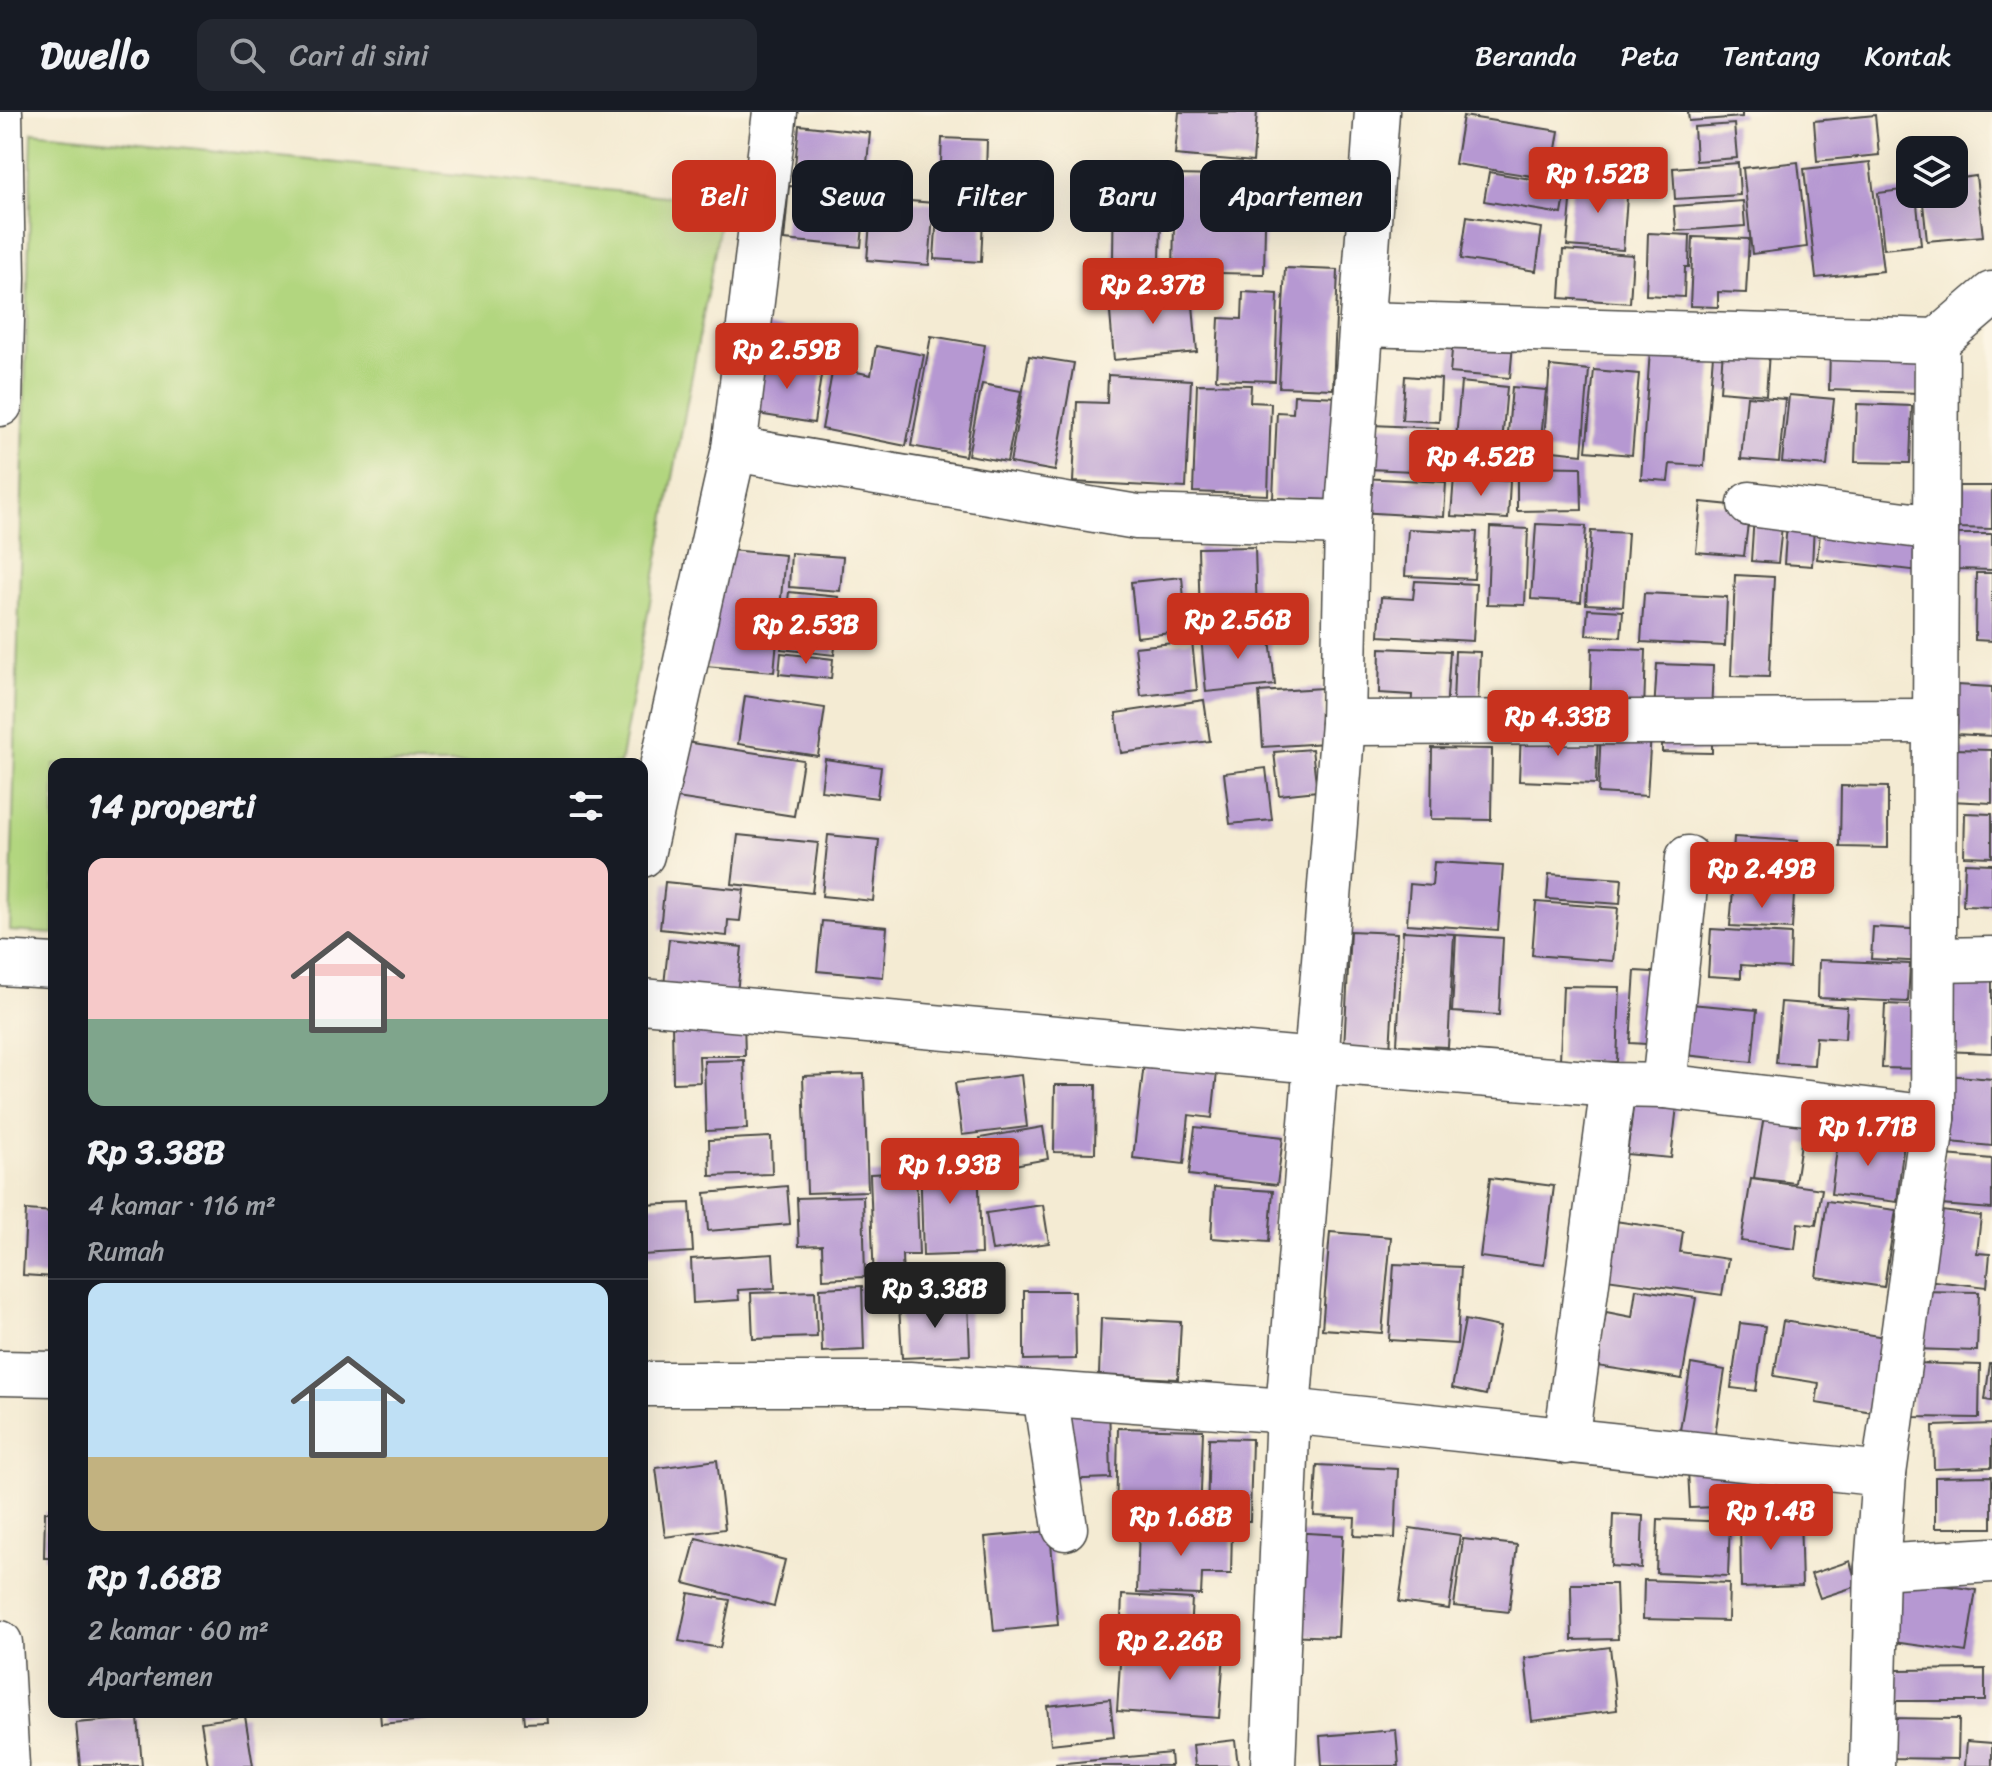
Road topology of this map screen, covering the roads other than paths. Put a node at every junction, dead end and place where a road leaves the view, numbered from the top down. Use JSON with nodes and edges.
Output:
{"nodes":[{"id":1,"x":0,"y":112,"type":"edge"},
{"id":2,"x":775,"y":112,"type":"edge"},
{"id":3,"x":1377,"y":112,"type":"edge"},
{"id":4,"x":1,"y":278,"type":"edge"},
{"id":5,"x":1992,"y":294,"type":"edge"},
{"id":6,"x":1362,"y":324,"type":"junction"},
{"id":7,"x":1937,"y":341,"type":"junction"},
{"id":8,"x":0,"y":404,"type":"edge"},
{"id":9,"x":734,"y":449,"type":"junction"},
{"id":10,"x":1750,"y":504,"type":"dead end"},
{"id":11,"x":1347,"y":523,"type":"junction"},
{"id":12,"x":1936,"y":528,"type":"junction"},
{"id":13,"x":1935,"y":721,"type":"junction"},
{"id":14,"x":1343,"y":723,"type":"junction"},
{"id":15,"x":648,"y":829,"type":"edge"},
{"id":16,"x":1688,"y":858,"type":"dead end"},
{"id":17,"x":1992,"y":959,"type":"edge"},
{"id":18,"x":1934,"y":960,"type":"junction"},
{"id":19,"x":0,"y":963,"type":"edge"},
{"id":20,"x":48,"y":966,"type":"edge"},
{"id":21,"x":648,"y":1002,"type":"edge"},
{"id":22,"x":1316,"y":1061,"type":"junction"},
{"id":23,"x":1613,"y":1085,"type":"junction"},
{"id":24,"x":1664,"y":1086,"type":"junction"},
{"id":25,"x":1933,"y":1118,"type":"junction"},
{"id":26,"x":0,"y":1373,"type":"edge"},
{"id":27,"x":48,"y":1374,"type":"edge"},
{"id":28,"x":648,"y":1384,"type":"edge"},
{"id":29,"x":1045,"y":1394,"type":"junction"},
{"id":30,"x":1288,"y":1411,"type":"junction"},
{"id":31,"x":1566,"y":1442,"type":"junction"},
{"id":32,"x":1884,"y":1474,"type":"junction"},
{"id":33,"x":1065,"y":1528,"type":"dead end"},
{"id":34,"x":1992,"y":1560,"type":"edge"},
{"id":35,"x":1877,"y":1567,"type":"junction"},
{"id":36,"x":0,"y":1643,"type":"edge"},
{"id":37,"x":7,"y":1766,"type":"edge"},
{"id":38,"x":1273,"y":1766,"type":"edge"},
{"id":39,"x":1872,"y":1766,"type":"edge"}],
"edges":[{"from":1,"to":4,"type":"street"},
{"from":2,"to":9,"type":"street"},
{"from":3,"to":6,"type":"street"},
{"from":4,"to":8,"type":"street"},
{"from":5,"to":7,"type":"street"},
{"from":6,"to":7,"type":"street"},
{"from":6,"to":11,"type":"street"},
{"from":7,"to":12,"type":"street"},
{"from":9,"to":11,"type":"street"},
{"from":9,"to":15,"type":"street"},
{"from":10,"to":12,"type":"street"},
{"from":11,"to":14,"type":"street"},
{"from":12,"to":13,"type":"street"},
{"from":13,"to":14,"type":"street"},
{"from":13,"to":18,"type":"street"},
{"from":14,"to":22,"type":"street"},
{"from":16,"to":24,"type":"street"},
{"from":17,"to":18,"type":"street"},
{"from":18,"to":25,"type":"street"},
{"from":19,"to":20,"type":"street"},
{"from":21,"to":22,"type":"street"},
{"from":22,"to":23,"type":"street"},
{"from":22,"to":30,"type":"street"},
{"from":23,"to":24,"type":"street"},
{"from":23,"to":31,"type":"street"},
{"from":24,"to":25,"type":"street"},
{"from":25,"to":32,"type":"street"},
{"from":26,"to":27,"type":"street"},
{"from":28,"to":29,"type":"street"},
{"from":29,"to":30,"type":"street"},
{"from":29,"to":33,"type":"street"},
{"from":30,"to":31,"type":"street"},
{"from":30,"to":38,"type":"street"},
{"from":31,"to":32,"type":"street"},
{"from":32,"to":35,"type":"street"},
{"from":34,"to":35,"type":"street"},
{"from":35,"to":39,"type":"street"},
{"from":36,"to":37,"type":"street"}]}
